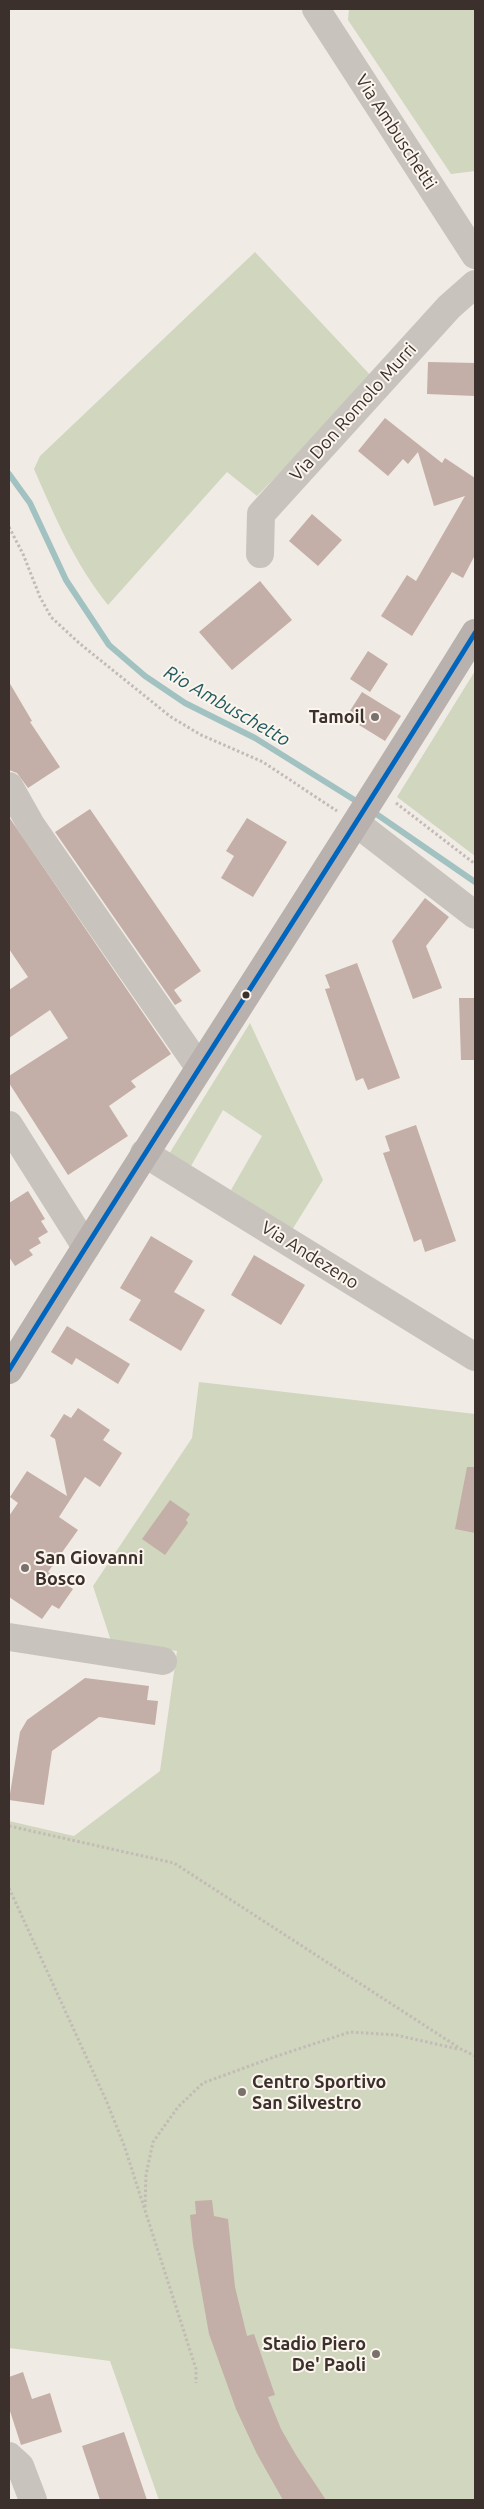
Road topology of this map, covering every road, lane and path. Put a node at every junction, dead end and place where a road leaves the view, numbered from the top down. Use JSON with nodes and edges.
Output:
{"nodes":[{"id":1,"x":316,"y":9,"type":"edge"},
{"id":2,"x":475,"y":255,"type":"edge"},
{"id":3,"x":475,"y":284,"type":"edge"},
{"id":4,"x":9,"y":527,"type":"edge"},
{"id":5,"x":260,"y":554,"type":"dead end"},
{"id":6,"x":475,"y":633,"type":"edge"},
{"id":7,"x":9,"y":786,"type":"edge"},
{"id":8,"x":378,"y":790,"type":"junction"},
{"id":9,"x":356,"y":824,"type":"junction"},
{"id":10,"x":475,"y":864,"type":"edge"},
{"id":11,"x":475,"y":915,"type":"edge"},
{"id":12,"x":199,"y":1067,"type":"junction"},
{"id":13,"x":9,"y":1125,"type":"edge"},
{"id":14,"x":144,"y":1153,"type":"junction"},
{"id":15,"x":86,"y":1247,"type":"junction"},
{"id":16,"x":475,"y":1357,"type":"edge"},
{"id":17,"x":9,"y":1370,"type":"edge"},
{"id":18,"x":9,"y":1637,"type":"edge"},
{"id":19,"x":164,"y":1661,"type":"dead end"},
{"id":20,"x":9,"y":1826,"type":"edge"},
{"id":21,"x":9,"y":1888,"type":"edge"},
{"id":22,"x":461,"y":2050,"type":"junction"},
{"id":23,"x":475,"y":2056,"type":"edge"},
{"id":24,"x":144,"y":2210,"type":"junction"},
{"id":25,"x":196,"y":2383,"type":"dead end"},
{"id":26,"x":9,"y":2456,"type":"edge"},
{"id":27,"x":33,"y":2500,"type":"edge"}],
"edges":[{"from":1,"to":2,"type":"street","name":"Via Ambuschetti"},
{"from":3,"to":5,"type":"street","name":"Via Don Romolo Murri"},
{"from":4,"to":9,"type":"path"},
{"from":6,"to":8,"type":"main road"},
{"from":7,"to":12,"type":"street"},
{"from":8,"to":9,"type":"main road"},
{"from":8,"to":10,"type":"path"},
{"from":9,"to":11,"type":"street"},
{"from":9,"to":12,"type":"main road"},
{"from":12,"to":14,"type":"main road"},
{"from":13,"to":15,"type":"street"},
{"from":14,"to":15,"type":"main road"},
{"from":14,"to":16,"type":"street","name":"Via Andezeno"},
{"from":15,"to":17,"type":"main road"},
{"from":18,"to":19,"type":"street"},
{"from":20,"to":22,"type":"path"},
{"from":21,"to":24,"type":"path"},
{"from":22,"to":23,"type":"path"},
{"from":22,"to":24,"type":"path"},
{"from":24,"to":25,"type":"path"},
{"from":26,"to":27,"type":"street"}]}
